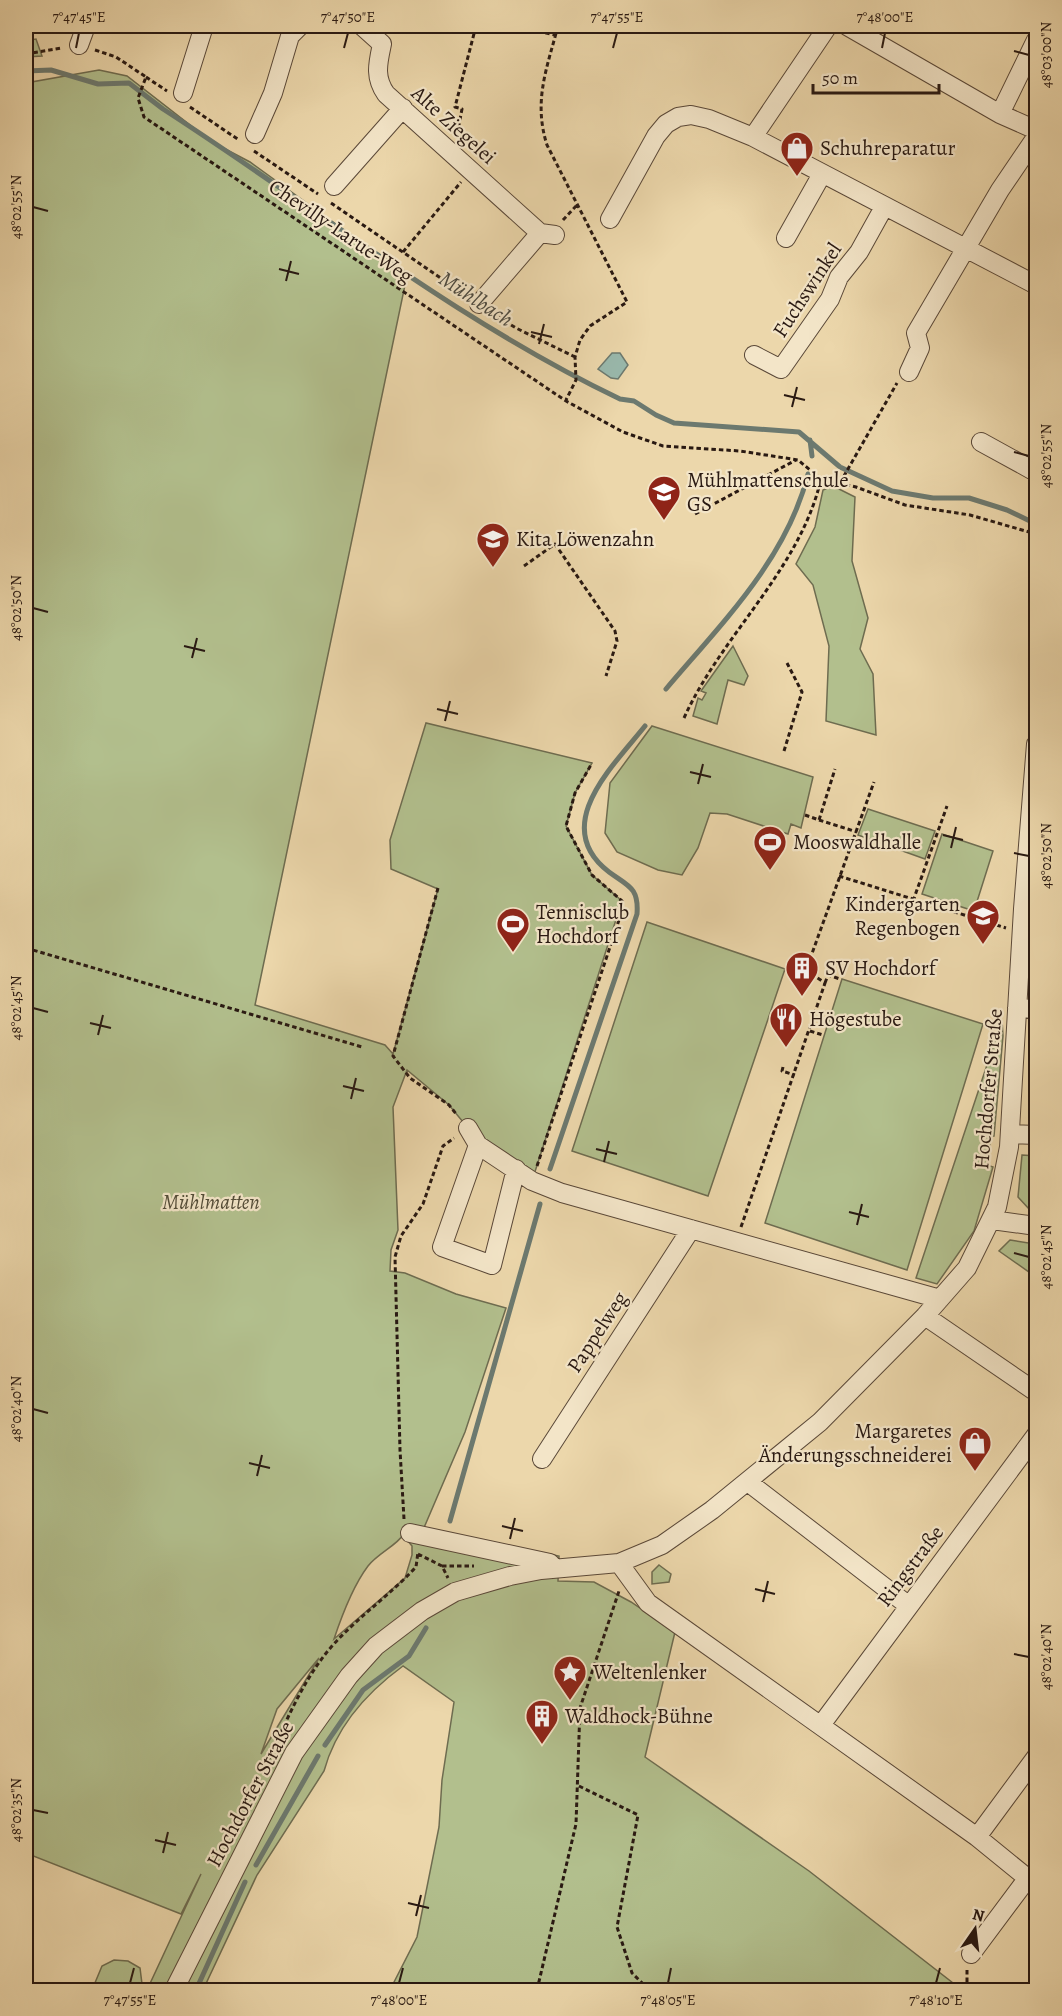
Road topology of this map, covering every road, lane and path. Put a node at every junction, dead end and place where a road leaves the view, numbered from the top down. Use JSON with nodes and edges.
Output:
{"nodes":[{"id":1,"x":86,"y":26,"type":"edge"},
{"id":2,"x":204,"y":26,"type":"edge"},
{"id":3,"x":300,"y":26,"type":"edge"},
{"id":4,"x":476,"y":26,"type":"edge"},
{"id":5,"x":516,"y":26,"type":"edge"},
{"id":6,"x":558,"y":26,"type":"edge"},
{"id":7,"x":828,"y":26,"type":"edge"},
{"id":8,"x":847,"y":26,"type":"edge"},
{"id":9,"x":369,"y":28,"type":"edge"},
{"id":10,"x":556,"y":36,"type":"junction"},
{"id":11,"x":1036,"y":40,"type":"edge"},
{"id":12,"x":79,"y":45,"type":"junction"},
{"id":13,"x":26,"y":54,"type":"edge"},
{"id":14,"x":146,"y":77,"type":"junction"},
{"id":15,"x":178,"y":96,"type":"junction"},
{"id":16,"x":402,"y":108,"type":"junction"},
{"id":17,"x":1000,"y":114,"type":"junction"},
{"id":18,"x":1036,"y":130,"type":"edge"},
{"id":19,"x":255,"y":134,"type":"dead end"},
{"id":20,"x":1036,"y":137,"type":"edge"},
{"id":21,"x":753,"y":138,"type":"junction"},
{"id":22,"x":453,"y":154,"type":"junction"},
{"id":23,"x":471,"y":170,"type":"junction"},
{"id":24,"x":822,"y":174,"type":"junction"},
{"id":25,"x":334,"y":186,"type":"dead end"},
{"id":26,"x":884,"y":207,"type":"junction"},
{"id":27,"x":610,"y":219,"type":"dead end"},
{"id":28,"x":786,"y":238,"type":"dead end"},
{"id":29,"x":964,"y":249,"type":"junction"},
{"id":30,"x":403,"y":252,"type":"junction"},
{"id":31,"x":1036,"y":285,"type":"edge"},
{"id":32,"x":478,"y":304,"type":"junction"},
{"id":33,"x":754,"y":355,"type":"dead end"},
{"id":34,"x":575,"y":357,"type":"junction"},
{"id":35,"x":909,"y":372,"type":"joint"},
{"id":36,"x":566,"y":401,"type":"junction"},
{"id":37,"x":981,"y":442,"type":"dead end"},
{"id":38,"x":798,"y":459,"type":"junction"},
{"id":39,"x":1036,"y":461,"type":"edge"},
{"id":40,"x":821,"y":478,"type":"junction"},
{"id":41,"x":840,"y":483,"type":"junction"},
{"id":42,"x":695,"y":514,"type":"dead end"},
{"id":43,"x":1036,"y":534,"type":"edge"},
{"id":44,"x":524,"y":566,"type":"dead end"},
{"id":45,"x":787,"y":663,"type":"dead end"},
{"id":46,"x":606,"y":676,"type":"dead end"},
{"id":47,"x":684,"y":718,"type":"dead end"},
{"id":48,"x":1036,"y":744,"type":"edge"},
{"id":49,"x":784,"y":751,"type":"dead end"},
{"id":50,"x":592,"y":764,"type":"dead end"},
{"id":51,"x":835,"y":769,"type":"dead end"},
{"id":52,"x":874,"y":782,"type":"dead end"},
{"id":53,"x":947,"y":806,"type":"dead end"},
{"id":54,"x":805,"y":815,"type":"dead end"},
{"id":55,"x":819,"y":820,"type":"junction"},
{"id":56,"x":856,"y":832,"type":"junction"},
{"id":57,"x":839,"y":876,"type":"junction"},
{"id":58,"x":1031,"y":878,"type":"edge"},
{"id":59,"x":438,"y":888,"type":"dead end"},
{"id":60,"x":913,"y":901,"type":"junction"},
{"id":61,"x":908,"y":915,"type":"dead end"},
{"id":62,"x":1000,"y":925,"type":"dead end"},
{"id":63,"x":26,"y":948,"type":"edge"},
{"id":64,"x":840,"y":979,"type":"dead end"},
{"id":65,"x":825,"y":983,"type":"junction"},
{"id":66,"x":1017,"y":1008,"type":"junction"},
{"id":67,"x":1036,"y":1009,"type":"edge"},
{"id":68,"x":810,"y":1031,"type":"junction"},
{"id":69,"x":823,"y":1035,"type":"dead end"},
{"id":70,"x":362,"y":1047,"type":"dead end"},
{"id":71,"x":783,"y":1067,"type":"dead end"},
{"id":72,"x":795,"y":1075,"type":"junction"},
{"id":73,"x":468,"y":1128,"type":"junction"},
{"id":74,"x":1010,"y":1134,"type":"junction"},
{"id":75,"x":1036,"y":1135,"type":"edge"},
{"id":76,"x":478,"y":1145,"type":"junction"},
{"id":77,"x":516,"y":1169,"type":"junction"},
{"id":78,"x":532,"y":1181,"type":"junction"},
{"id":79,"x":992,"y":1220,"type":"junction"},
{"id":80,"x":1036,"y":1226,"type":"edge"},
{"id":81,"x":691,"y":1229,"type":"junction"},
{"id":82,"x":736,"y":1242,"type":"junction"},
{"id":83,"x":940,"y":1299,"type":"junction"},
{"id":84,"x":925,"y":1316,"type":"junction"},
{"id":85,"x":1036,"y":1392,"type":"edge"},
{"id":86,"x":1036,"y":1435,"type":"edge"},
{"id":87,"x":542,"y":1459,"type":"dead end"},
{"id":88,"x":748,"y":1482,"type":"junction"},
{"id":89,"x":411,"y":1533,"type":"junction"},
{"id":90,"x":442,"y":1566,"type":"dead end"},
{"id":91,"x":554,"y":1568,"type":"junction"},
{"id":92,"x":623,"y":1570,"type":"junction"},
{"id":93,"x":909,"y":1606,"type":"junction"},
{"id":94,"x":820,"y":1725,"type":"junction"},
{"id":95,"x":1036,"y":1757,"type":"edge"},
{"id":96,"x":579,"y":1786,"type":"junction"},
{"id":97,"x":977,"y":1837,"type":"junction"},
{"id":98,"x":1032,"y":1882,"type":"edge"},
{"id":99,"x":971,"y":1954,"type":"dead end"},
{"id":100,"x":174,"y":1990,"type":"edge"},
{"id":101,"x":537,"y":1990,"type":"edge"},
{"id":102,"x":650,"y":1990,"type":"edge"}],
"edges":[{"from":1,"to":12,"type":"street"},
{"from":2,"to":15,"type":"street"},
{"from":3,"to":19,"type":"street"},
{"from":4,"to":22,"type":"path"},
{"from":5,"to":10,"type":"path"},
{"from":6,"to":10,"type":"path"},
{"from":7,"to":21,"type":"street"},
{"from":8,"to":17,"type":"street"},
{"from":9,"to":16,"type":"street","name":"Alte Ziegelei"},
{"from":10,"to":34,"type":"path"},
{"from":11,"to":17,"type":"street"},
{"from":12,"to":13,"type":"path"},
{"from":12,"to":14,"type":"path"},
{"from":14,"to":15,"type":"path"},
{"from":14,"to":36,"type":"path","name":"Chevilly-Larue-Weg"},
{"from":15,"to":30,"type":"path"},
{"from":16,"to":22,"type":"street","name":"Alte Ziegelei"},
{"from":16,"to":25,"type":"street"},
{"from":17,"to":18,"type":"street"},
{"from":20,"to":29,"type":"street"},
{"from":21,"to":24,"type":"street"},
{"from":21,"to":27,"type":"street"},
{"from":22,"to":23,"type":"street","name":"Alte Ziegelei"},
{"from":23,"to":30,"type":"path"},
{"from":23,"to":32,"type":"street","name":"Alte Ziegelei"},
{"from":24,"to":26,"type":"street"},
{"from":24,"to":28,"type":"street"},
{"from":26,"to":29,"type":"street"},
{"from":26,"to":33,"type":"street","name":"Fuchswinkel"},
{"from":29,"to":31,"type":"street"},
{"from":29,"to":35,"type":"street"},
{"from":30,"to":32,"type":"path"},
{"from":32,"to":34,"type":"path"},
{"from":34,"to":36,"type":"path"},
{"from":35,"to":41,"type":"path"},
{"from":36,"to":38,"type":"path","name":"Chevilly-Larue-Weg"},
{"from":37,"to":39,"type":"street"},
{"from":38,"to":40,"type":"path"},
{"from":38,"to":42,"type":"path"},
{"from":40,"to":41,"type":"path"},
{"from":40,"to":47,"type":"path"},
{"from":41,"to":43,"type":"path"},
{"from":44,"to":46,"type":"path"},
{"from":45,"to":49,"type":"path"},
{"from":48,"to":58,"type":"street","name":"Hochdorfer Straße"},
{"from":50,"to":78,"type":"path"},
{"from":51,"to":55,"type":"path"},
{"from":52,"to":56,"type":"path"},
{"from":53,"to":60,"type":"path"},
{"from":54,"to":55,"type":"path"},
{"from":55,"to":56,"type":"path"},
{"from":56,"to":57,"type":"path"},
{"from":57,"to":60,"type":"path"},
{"from":57,"to":65,"type":"path"},
{"from":58,"to":66,"type":"street","name":"Hochdorfer Straße"},
{"from":59,"to":73,"type":"path"},
{"from":60,"to":61,"type":"path"},
{"from":60,"to":62,"type":"path"},
{"from":63,"to":70,"type":"path"},
{"from":64,"to":65,"type":"path"},
{"from":65,"to":68,"type":"path"},
{"from":66,"to":67,"type":"street"},
{"from":66,"to":74,"type":"street","name":"Hochdorfer Straße"},
{"from":68,"to":69,"type":"path"},
{"from":68,"to":72,"type":"path"},
{"from":71,"to":72,"type":"path"},
{"from":72,"to":82,"type":"path"},
{"from":73,"to":76,"type":"street"},
{"from":73,"to":89,"type":"path"},
{"from":74,"to":75,"type":"street"},
{"from":74,"to":79,"type":"street","name":"Hochdorfer Straße"},
{"from":76,"to":77,"type":"street"},
{"from":76,"to":77,"type":"street"},
{"from":77,"to":78,"type":"street"},
{"from":78,"to":81,"type":"street"},
{"from":79,"to":80,"type":"street"},
{"from":79,"to":83,"type":"street","name":"Hochdorfer Straße"},
{"from":81,"to":82,"type":"street"},
{"from":81,"to":87,"type":"street","name":"Pappelweg"},
{"from":82,"to":83,"type":"street"},
{"from":83,"to":84,"type":"street","name":"Hochdorfer Straße"},
{"from":84,"to":85,"type":"street"},
{"from":84,"to":88,"type":"street","name":"Hochdorfer Straße"},
{"from":86,"to":93,"type":"street","name":"Ringstraße"},
{"from":88,"to":92,"type":"street","name":"Hochdorfer Straße"},
{"from":88,"to":93,"type":"street"},
{"from":89,"to":90,"type":"path"},
{"from":89,"to":91,"type":"street","name":"Hochdorfer Straße"},
{"from":91,"to":92,"type":"street","name":"Hochdorfer Straße"},
{"from":91,"to":100,"type":"street","name":"Hochdorfer Straße"},
{"from":92,"to":94,"type":"street"},
{"from":92,"to":96,"type":"path"},
{"from":93,"to":94,"type":"street","name":"Ringstraße"},
{"from":94,"to":97,"type":"street"},
{"from":95,"to":97,"type":"street"},
{"from":96,"to":101,"type":"path"},
{"from":96,"to":102,"type":"path"},
{"from":97,"to":98,"type":"street"},
{"from":98,"to":99,"type":"street"}]}
